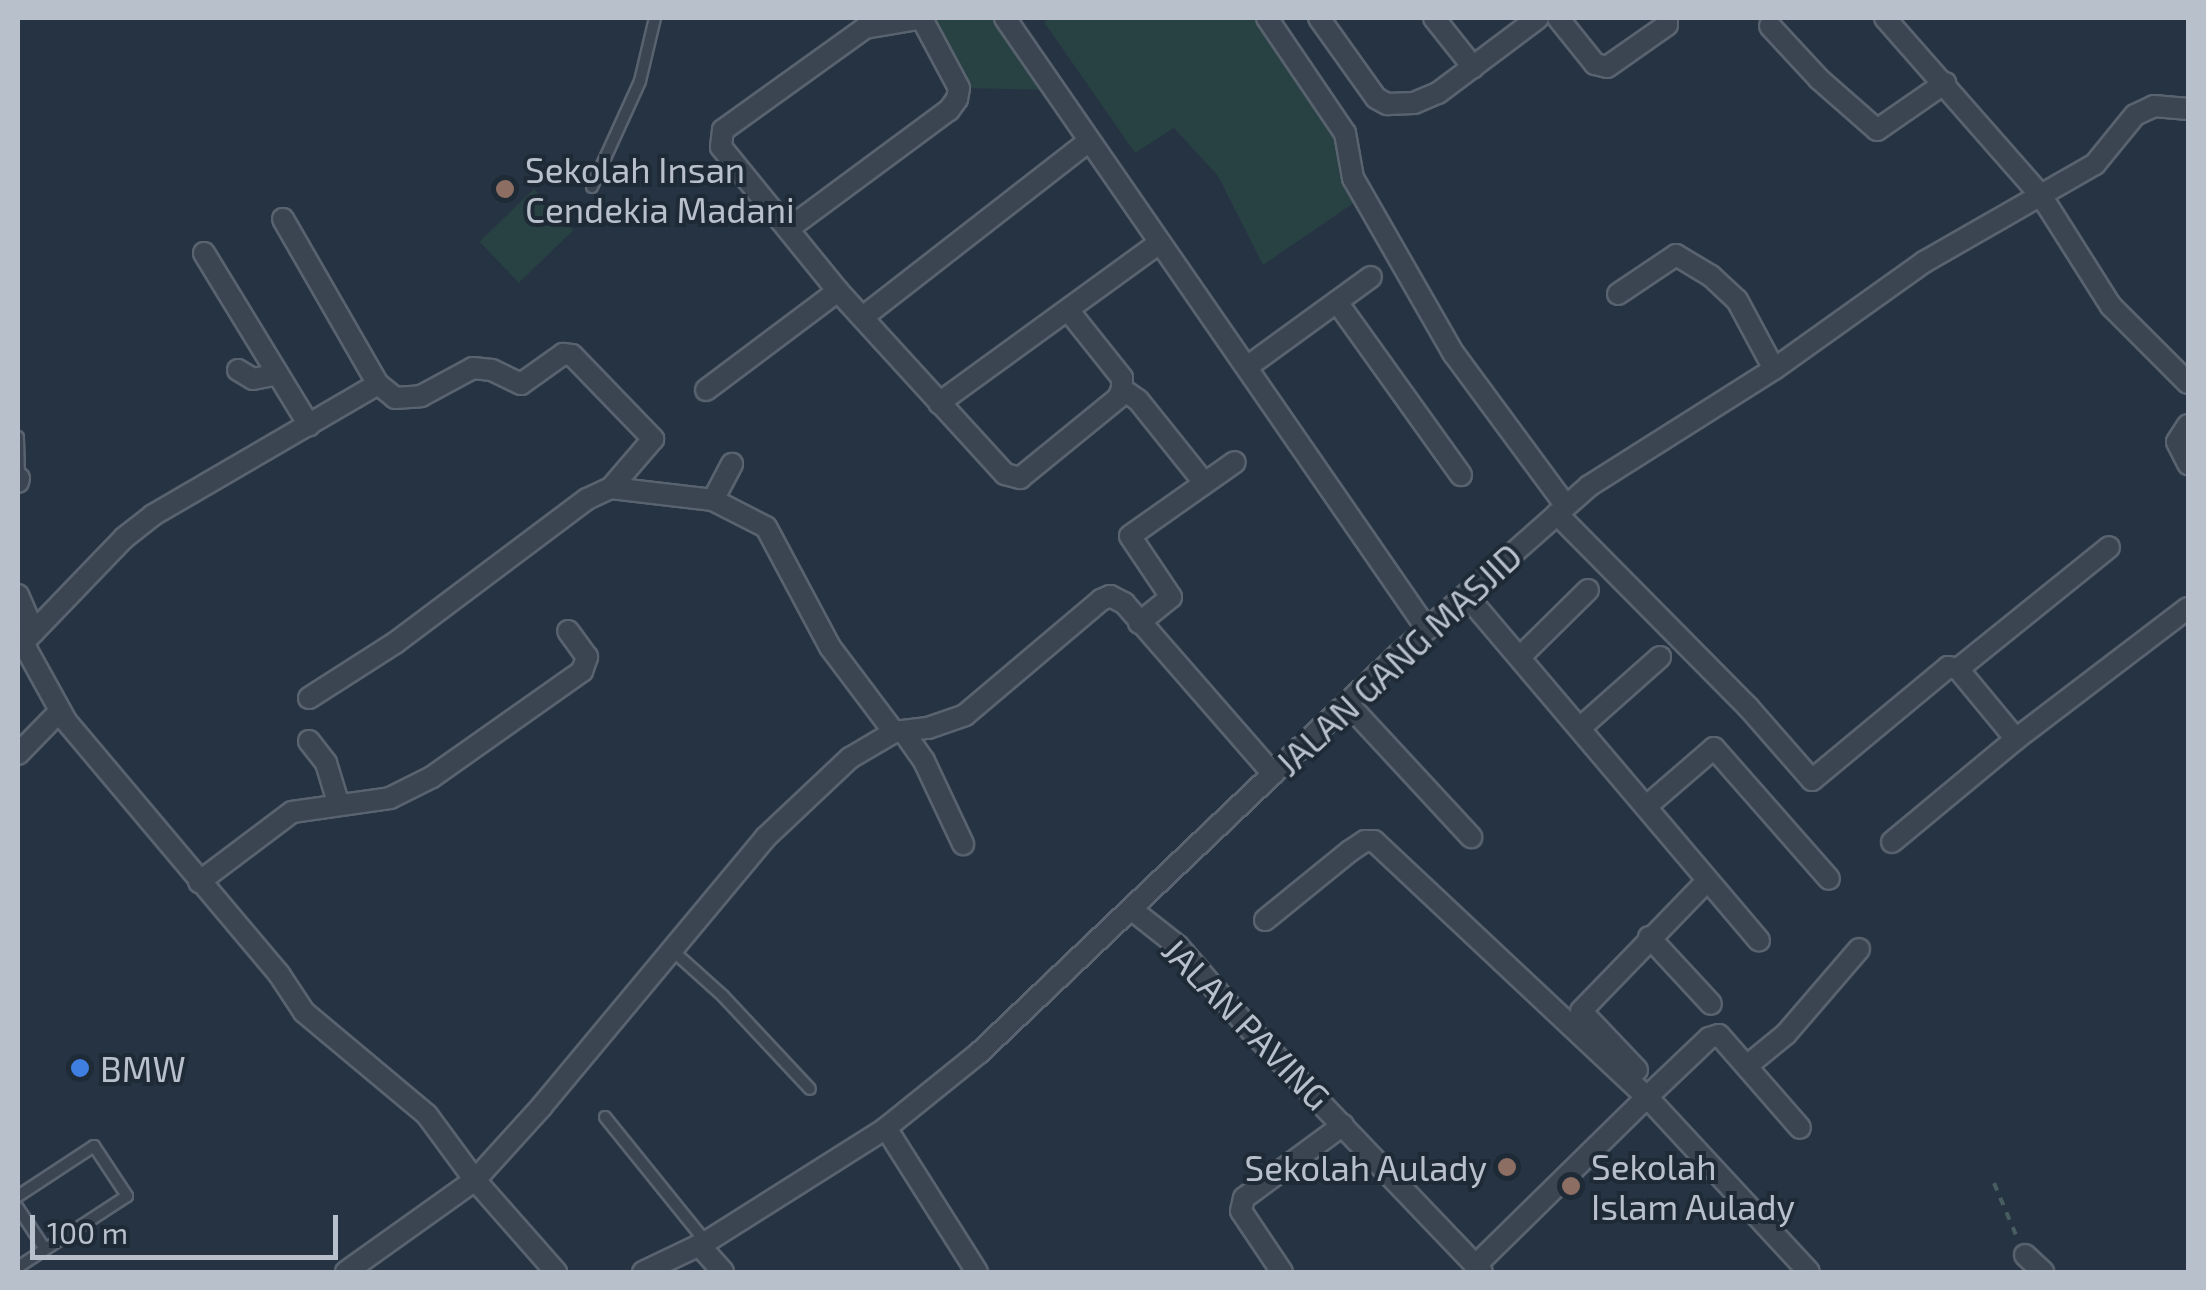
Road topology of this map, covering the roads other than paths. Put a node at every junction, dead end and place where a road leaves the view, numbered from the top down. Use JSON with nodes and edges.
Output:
{"nodes":[{"id":1,"x":654,"y":18,"type":"edge"},
{"id":2,"x":923,"y":18,"type":"edge"},
{"id":3,"x":1005,"y":18,"type":"edge"},
{"id":4,"x":1267,"y":18,"type":"edge"},
{"id":5,"x":1320,"y":18,"type":"edge"},
{"id":6,"x":1434,"y":18,"type":"edge"},
{"id":7,"x":1538,"y":18,"type":"edge"},
{"id":8,"x":1558,"y":18,"type":"edge"},
{"id":9,"x":1667,"y":18,"type":"edge"},
{"id":10,"x":1885,"y":18,"type":"edge"},
{"id":11,"x":1770,"y":26,"type":"dead end"},
{"id":12,"x":1473,"y":67,"type":"junction"},
{"id":13,"x":1944,"y":83,"type":"junction"},
{"id":14,"x":2188,"y":109,"type":"edge"},
{"id":15,"x":1088,"y":142,"type":"junction"},
{"id":16,"x":592,"y":187,"type":"dead end"},
{"id":17,"x":2042,"y":197,"type":"junction"},
{"id":18,"x":283,"y":220,"type":"dead end"},
{"id":19,"x":788,"y":228,"type":"junction"},
{"id":20,"x":1159,"y":243,"type":"junction"},
{"id":21,"x":204,"y":254,"type":"dead end"},
{"id":22,"x":1372,"y":278,"type":"dead end"},
{"id":23,"x":838,"y":290,"type":"junction"},
{"id":24,"x":1618,"y":294,"type":"dead end"},
{"id":25,"x":1336,"y":302,"type":"junction"},
{"id":26,"x":1068,"y":310,"type":"junction"},
{"id":27,"x":863,"y":317,"type":"junction"},
{"id":28,"x":1247,"y":367,"type":"junction"},
{"id":29,"x":1774,"y":369,"type":"junction"},
{"id":30,"x":238,"y":370,"type":"dead end"},
{"id":31,"x":278,"y":374,"type":"junction"},
{"id":32,"x":2188,"y":383,"type":"edge"},
{"id":33,"x":378,"y":384,"type":"junction"},
{"id":34,"x":1122,"y":389,"type":"junction"},
{"id":35,"x":706,"y":390,"type":"dead end"},
{"id":36,"x":939,"y":403,"type":"junction"},
{"id":37,"x":309,"y":425,"type":"junction"},
{"id":38,"x":2188,"y":425,"type":"edge"},
{"id":39,"x":18,"y":438,"type":"edge"},
{"id":40,"x":1235,"y":462,"type":"dead end"},
{"id":41,"x":732,"y":464,"type":"dead end"},
{"id":42,"x":2188,"y":464,"type":"edge"},
{"id":43,"x":1461,"y":474,"type":"dead end"},
{"id":44,"x":1198,"y":475,"type":"dead end"},
{"id":45,"x":18,"y":480,"type":"edge"},
{"id":46,"x":611,"y":488,"type":"junction"},
{"id":47,"x":713,"y":500,"type":"junction"},
{"id":48,"x":1562,"y":510,"type":"junction"},
{"id":49,"x":2109,"y":547,"type":"dead end"},
{"id":50,"x":1588,"y":590,"type":"dead end"},
{"id":51,"x":18,"y":595,"type":"edge"},
{"id":52,"x":1466,"y":596,"type":"junction"},
{"id":53,"x":2188,"y":608,"type":"edge"},
{"id":54,"x":1139,"y":623,"type":"junction"},
{"id":55,"x":1428,"y":629,"type":"junction"},
{"id":56,"x":568,"y":631,"type":"dead end"},
{"id":57,"x":25,"y":637,"type":"edge"},
{"id":58,"x":1521,"y":656,"type":"junction"},
{"id":59,"x":1660,"y":656,"type":"dead end"},
{"id":60,"x":1958,"y":669,"type":"junction"},
{"id":61,"x":309,"y":698,"type":"dead end"},
{"id":62,"x":1348,"y":703,"type":"junction"},
{"id":63,"x":59,"y":712,"type":"junction"},
{"id":64,"x":1580,"y":728,"type":"junction"},
{"id":65,"x":899,"y":732,"type":"junction"},
{"id":66,"x":2016,"y":739,"type":"junction"},
{"id":67,"x":309,"y":741,"type":"dead end"},
{"id":68,"x":18,"y":754,"type":"edge"},
{"id":69,"x":1273,"y":774,"type":"junction"},
{"id":70,"x":338,"y":802,"type":"junction"},
{"id":71,"x":1648,"y":805,"type":"junction"},
{"id":72,"x":1471,"y":837,"type":"dead end"},
{"id":73,"x":1892,"y":842,"type":"dead end"},
{"id":74,"x":963,"y":844,"type":"dead end"},
{"id":75,"x":1829,"y":879,"type":"dead end"},
{"id":76,"x":1707,"y":880,"type":"junction"},
{"id":77,"x":198,"y":882,"type":"junction"},
{"id":78,"x":1132,"y":909,"type":"junction"},
{"id":79,"x":1265,"y":920,"type":"dead end"},
{"id":80,"x":1649,"y":937,"type":"junction"},
{"id":81,"x":1759,"y":940,"type":"dead end"},
{"id":82,"x":1860,"y":949,"type":"dead end"},
{"id":83,"x":673,"y":952,"type":"junction"},
{"id":84,"x":1711,"y":1004,"type":"dead end"},
{"id":85,"x":1748,"y":1065,"type":"junction"},
{"id":86,"x":1642,"y":1074,"type":"dead end"},
{"id":87,"x":810,"y":1089,"type":"dead end"},
{"id":88,"x":1647,"y":1097,"type":"junction"},
{"id":89,"x":605,"y":1116,"type":"dead end"},
{"id":90,"x":1343,"y":1124,"type":"junction"},
{"id":91,"x":886,"y":1128,"type":"junction"},
{"id":92,"x":1800,"y":1128,"type":"dead end"},
{"id":93,"x":474,"y":1180,"type":"junction"},
{"id":94,"x":18,"y":1196,"type":"edge"},
{"id":95,"x":18,"y":1208,"type":"edge"},
{"id":96,"x":702,"y":1243,"type":"junction"},
{"id":97,"x":45,"y":1250,"type":"junction"},
{"id":98,"x":2025,"y":1255,"type":"road end"},
{"id":99,"x":18,"y":1267,"type":"edge"},
{"id":100,"x":1478,"y":1269,"type":"edge"},
{"id":101,"x":346,"y":1272,"type":"edge"},
{"id":102,"x":556,"y":1272,"type":"edge"},
{"id":103,"x":643,"y":1272,"type":"edge"},
{"id":104,"x":722,"y":1272,"type":"edge"},
{"id":105,"x":977,"y":1272,"type":"edge"},
{"id":106,"x":1282,"y":1272,"type":"edge"},
{"id":107,"x":1809,"y":1272,"type":"edge"},
{"id":108,"x":2043,"y":1272,"type":"edge"}],
"edges":[{"from":1,"to":16,"type":"lane"},
{"from":2,"to":19,"type":"street"},
{"from":2,"to":19,"type":"street"},
{"from":3,"to":15,"type":"street"},
{"from":4,"to":48,"type":"street"},
{"from":5,"to":12,"type":"street"},
{"from":6,"to":12,"type":"street"},
{"from":7,"to":12,"type":"street"},
{"from":8,"to":9,"type":"street"},
{"from":10,"to":13,"type":"street"},
{"from":11,"to":13,"type":"street"},
{"from":13,"to":17,"type":"street"},
{"from":14,"to":17,"type":"street","name":"JALAN GANG MASJID"},
{"from":15,"to":20,"type":"street"},
{"from":15,"to":27,"type":"street"},
{"from":17,"to":29,"type":"street","name":"JALAN GANG MASJID"},
{"from":17,"to":32,"type":"street"},
{"from":18,"to":33,"type":"street"},
{"from":19,"to":23,"type":"street"},
{"from":20,"to":26,"type":"street"},
{"from":20,"to":28,"type":"street"},
{"from":21,"to":31,"type":"street"},
{"from":22,"to":25,"type":"street"},
{"from":23,"to":27,"type":"street"},
{"from":23,"to":35,"type":"street"},
{"from":24,"to":29,"type":"street"},
{"from":25,"to":28,"type":"street"},
{"from":25,"to":43,"type":"street"},
{"from":26,"to":34,"type":"street"},
{"from":26,"to":36,"type":"street"},
{"from":27,"to":36,"type":"street"},
{"from":28,"to":55,"type":"street"},
{"from":29,"to":48,"type":"street","name":"JALAN GANG MASJID"},
{"from":30,"to":31,"type":"street"},
{"from":31,"to":37,"type":"street"},
{"from":33,"to":37,"type":"street"},
{"from":33,"to":46,"type":"street"},
{"from":34,"to":36,"type":"street"},
{"from":34,"to":44,"type":"street"},
{"from":37,"to":57,"type":"street"},
{"from":38,"to":42,"type":"street"},
{"from":39,"to":45,"type":"lane"},
{"from":40,"to":54,"type":"street"},
{"from":41,"to":47,"type":"street"},
{"from":46,"to":47,"type":"street"},
{"from":46,"to":61,"type":"street"},
{"from":47,"to":65,"type":"street"},
{"from":48,"to":52,"type":"street","name":"JALAN GANG MASJID"},
{"from":48,"to":60,"type":"street"},
{"from":49,"to":60,"type":"street"},
{"from":50,"to":58,"type":"street"},
{"from":51,"to":57,"type":"street"},
{"from":52,"to":55,"type":"street","name":"JALAN GANG MASJID"},
{"from":52,"to":58,"type":"street"},
{"from":53,"to":66,"type":"street"},
{"from":54,"to":65,"type":"street"},
{"from":54,"to":69,"type":"street"},
{"from":55,"to":62,"type":"street","name":"JALAN GANG MASJID"},
{"from":56,"to":70,"type":"street"},
{"from":57,"to":63,"type":"street"},
{"from":58,"to":64,"type":"street"},
{"from":59,"to":64,"type":"street"},
{"from":60,"to":66,"type":"street"},
{"from":62,"to":69,"type":"street","name":"JALAN GANG MASJID"},
{"from":62,"to":72,"type":"street"},
{"from":63,"to":68,"type":"street"},
{"from":63,"to":77,"type":"street"},
{"from":64,"to":71,"type":"street"},
{"from":65,"to":74,"type":"street"},
{"from":65,"to":83,"type":"street"},
{"from":66,"to":73,"type":"street"},
{"from":67,"to":70,"type":"street"},
{"from":69,"to":78,"type":"street","name":"JALAN GANG MASJID"},
{"from":70,"to":77,"type":"street"},
{"from":71,"to":75,"type":"street"},
{"from":71,"to":76,"type":"street"},
{"from":76,"to":80,"type":"street"},
{"from":76,"to":81,"type":"street"},
{"from":77,"to":93,"type":"street"},
{"from":78,"to":90,"type":"street","name":"JALAN PAVING"},
{"from":78,"to":91,"type":"street","name":"JALAN GANG MASJID"},
{"from":79,"to":88,"type":"street"},
{"from":80,"to":84,"type":"street"},
{"from":80,"to":86,"type":"street"},
{"from":82,"to":85,"type":"street"},
{"from":83,"to":87,"type":"lane"},
{"from":83,"to":93,"type":"street"},
{"from":85,"to":88,"type":"street"},
{"from":85,"to":92,"type":"street"},
{"from":88,"to":100,"type":"street"},
{"from":88,"to":107,"type":"street"},
{"from":89,"to":96,"type":"lane"},
{"from":90,"to":100,"type":"street","name":"JALAN PAVING"},
{"from":90,"to":106,"type":"street"},
{"from":91,"to":96,"type":"street","name":"JALAN GANG MASJID"},
{"from":91,"to":105,"type":"street"},
{"from":93,"to":101,"type":"street"},
{"from":93,"to":102,"type":"street"},
{"from":94,"to":97,"type":"lane"},
{"from":95,"to":97,"type":"lane"},
{"from":96,"to":103,"type":"street","name":"JALAN GANG MASJID"},
{"from":96,"to":104,"type":"street"},
{"from":97,"to":99,"type":"lane"},
{"from":98,"to":108,"type":"street"}]}
